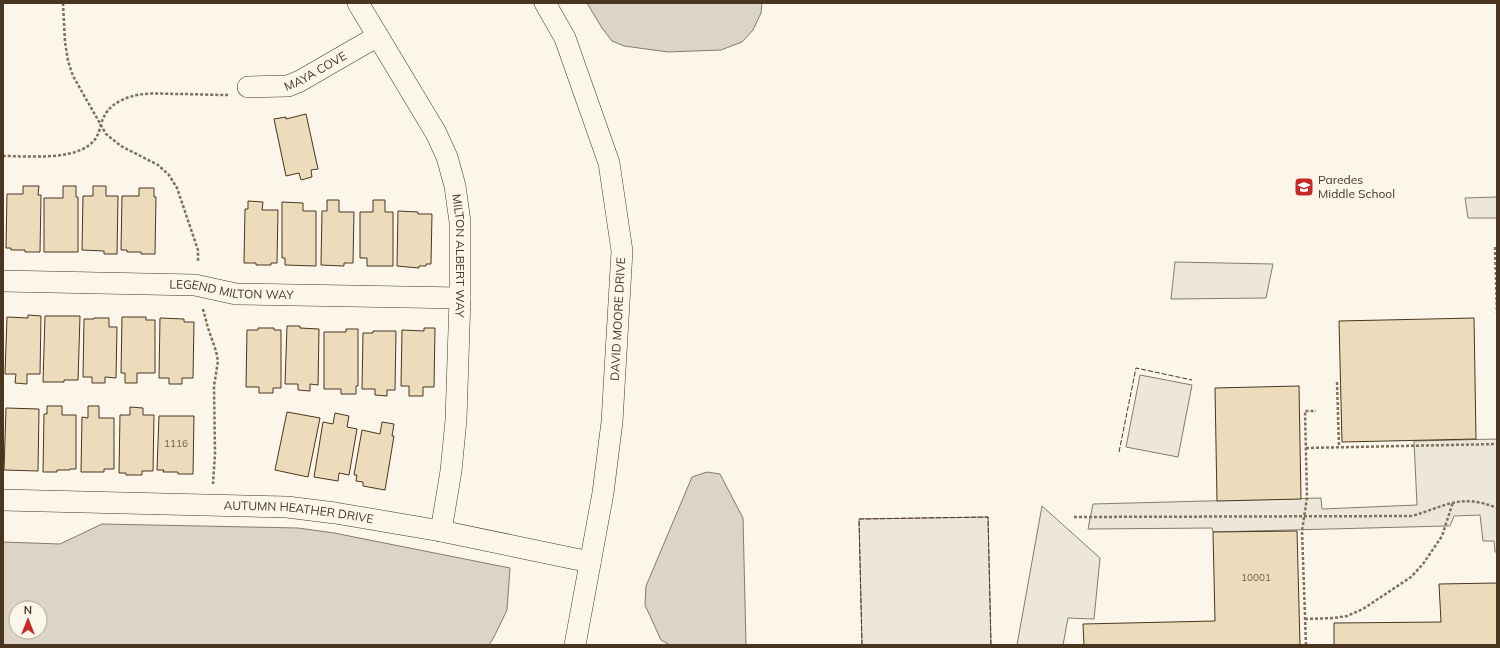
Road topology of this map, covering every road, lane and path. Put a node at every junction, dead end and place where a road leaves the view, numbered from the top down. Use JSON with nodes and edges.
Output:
{"nodes":[{"id":1,"x":63,"y":3,"type":"edge"},
{"id":2,"x":358,"y":3,"type":"edge"},
{"id":3,"x":545,"y":3,"type":"edge"},
{"id":4,"x":378,"y":36,"type":"junction"},
{"id":5,"x":248,"y":87,"type":"joint"},
{"id":6,"x":101,"y":125,"type":"junction"},
{"id":7,"x":3,"y":156,"type":"edge"},
{"id":8,"x":1495,"y":246,"type":"dead end"},
{"id":9,"x":198,"y":264,"type":"dead end"},
{"id":10,"x":3,"y":281,"type":"edge"},
{"id":11,"x":460,"y":298,"type":"junction"},
{"id":12,"x":202,"y":303,"type":"dead end"},
{"id":13,"x":1497,"y":313,"type":"edge"},
{"id":14,"x":1337,"y":382,"type":"dead end"},
{"id":15,"x":1316,"y":411,"type":"dead end"},
{"id":16,"x":1497,"y":444,"type":"edge"},
{"id":17,"x":1339,"y":447,"type":"junction"},
{"id":18,"x":1306,"y":448,"type":"junction"},
{"id":19,"x":213,"y":489,"type":"dead end"},
{"id":20,"x":3,"y":500,"type":"edge"},
{"id":21,"x":1453,"y":502,"type":"junction"},
{"id":22,"x":1497,"y":508,"type":"edge"},
{"id":23,"x":1074,"y":517,"type":"dead end"},
{"id":24,"x":1304,"y":517,"type":"junction"},
{"id":25,"x":442,"y":531,"type":"junction"},
{"id":26,"x":590,"y":562,"type":"junction"},
{"id":27,"x":1305,"y":619,"type":"junction"},
{"id":28,"x":575,"y":645,"type":"edge"},
{"id":29,"x":1306,"y":645,"type":"edge"}],
"edges":[{"from":1,"to":6,"type":"path"},
{"from":2,"to":4,"type":"street","name":"MILTON ALBERT WAY"},
{"from":3,"to":26,"type":"street","name":"DAVID MOORE DRIVE"},
{"from":4,"to":5,"type":"street","name":"MAYA COVE"},
{"from":4,"to":11,"type":"street","name":"MILTON ALBERT WAY"},
{"from":5,"to":6,"type":"path"},
{"from":6,"to":7,"type":"path"},
{"from":6,"to":9,"type":"path"},
{"from":8,"to":13,"type":"path"},
{"from":10,"to":11,"type":"street","name":"LEGEND MILTON WAY"},
{"from":11,"to":25,"type":"street","name":"MILTON ALBERT WAY"},
{"from":12,"to":19,"type":"path"},
{"from":14,"to":17,"type":"path"},
{"from":15,"to":18,"type":"path"},
{"from":16,"to":17,"type":"path"},
{"from":17,"to":18,"type":"path"},
{"from":18,"to":24,"type":"path"},
{"from":20,"to":25,"type":"street","name":"AUTUMN HEATHER DRIVE"},
{"from":21,"to":22,"type":"path"},
{"from":21,"to":24,"type":"path"},
{"from":21,"to":27,"type":"path"},
{"from":23,"to":24,"type":"path"},
{"from":24,"to":27,"type":"path"},
{"from":25,"to":26,"type":"street","name":"AUTUMN HEATHER DRIVE"},
{"from":26,"to":28,"type":"street","name":"DAVID MOORE DRIVE"},
{"from":27,"to":29,"type":"path"}]}
